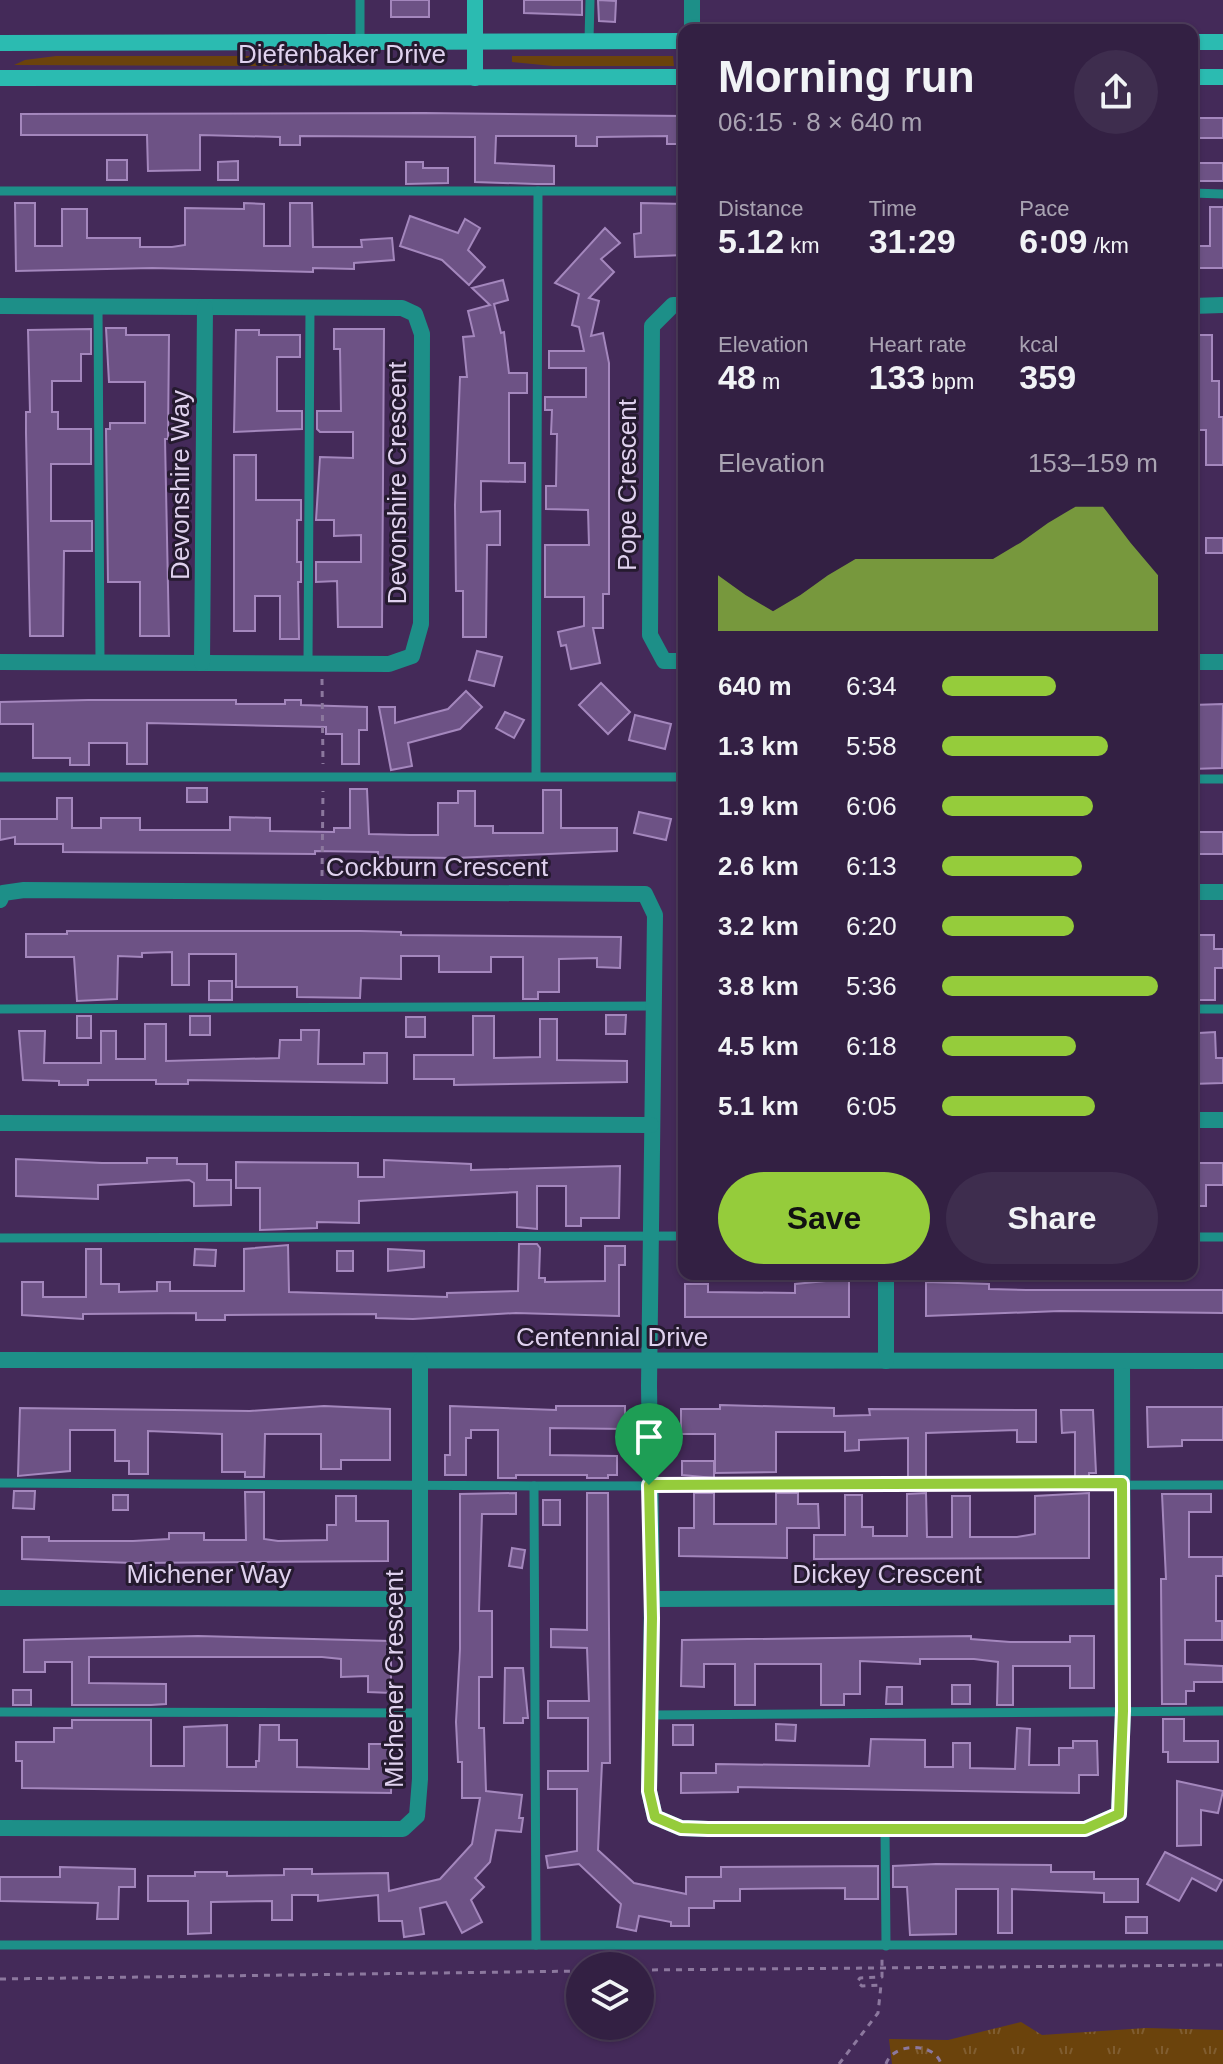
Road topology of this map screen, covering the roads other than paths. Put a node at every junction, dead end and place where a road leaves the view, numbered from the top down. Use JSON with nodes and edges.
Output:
{"nodes":[{"id":1,"x":360,"y":0,"type":"edge"},
{"id":2,"x":475,"y":0,"type":"edge"},
{"id":3,"x":590,"y":0,"type":"edge"},
{"id":4,"x":692,"y":0,"type":"edge"},
{"id":5,"x":692,"y":24,"type":"edge"},
{"id":6,"x":589,"y":40,"type":"junction"},
{"id":7,"x":678,"y":41,"type":"edge"},
{"id":8,"x":475,"y":42,"type":"junction"},
{"id":9,"x":1198,"y":42,"type":"edge"},
{"id":10,"x":1223,"y":42,"type":"edge"},
{"id":11,"x":0,"y":43,"type":"edge"},
{"id":12,"x":360,"y":43,"type":"junction"},
{"id":13,"x":678,"y":77,"type":"edge"},
{"id":14,"x":1198,"y":77,"type":"edge"},
{"id":15,"x":1223,"y":77,"type":"edge"},
{"id":16,"x":0,"y":78,"type":"edge"},
{"id":17,"x":475,"y":78,"type":"junction"},
{"id":18,"x":0,"y":191,"type":"edge"},
{"id":19,"x":538,"y":191,"type":"junction"},
{"id":20,"x":678,"y":191,"type":"edge"},
{"id":21,"x":1198,"y":193,"type":"edge"},
{"id":22,"x":1223,"y":194,"type":"edge"},
{"id":23,"x":678,"y":305,"type":"edge"},
{"id":24,"x":1223,"y":305,"type":"edge"},
{"id":25,"x":0,"y":306,"type":"edge"},
{"id":26,"x":98,"y":306,"type":"junction"},
{"id":27,"x":310,"y":306,"type":"junction"},
{"id":28,"x":1198,"y":306,"type":"edge"},
{"id":29,"x":205,"y":307,"type":"junction"},
{"id":30,"x":678,"y":661,"type":"edge"},
{"id":31,"x":0,"y":662,"type":"edge"},
{"id":32,"x":100,"y":662,"type":"junction"},
{"id":33,"x":1198,"y":662,"type":"edge"},
{"id":34,"x":1223,"y":662,"type":"edge"},
{"id":35,"x":202,"y":663,"type":"junction"},
{"id":36,"x":308,"y":663,"type":"junction"},
{"id":37,"x":536,"y":775,"type":"junction"},
{"id":38,"x":0,"y":777,"type":"edge"},
{"id":39,"x":678,"y":777,"type":"edge"},
{"id":40,"x":1198,"y":779,"type":"edge"},
{"id":41,"x":1223,"y":779,"type":"edge"},
{"id":42,"x":1198,"y":892,"type":"edge"},
{"id":43,"x":1223,"y":892,"type":"edge"},
{"id":44,"x":0,"y":900,"type":"edge"},
{"id":45,"x":652,"y":1006,"type":"junction"},
{"id":46,"x":0,"y":1009,"type":"edge"},
{"id":47,"x":1198,"y":1009,"type":"edge"},
{"id":48,"x":1223,"y":1009,"type":"edge"},
{"id":49,"x":1198,"y":1120,"type":"edge"},
{"id":50,"x":1223,"y":1120,"type":"edge"},
{"id":51,"x":0,"y":1123,"type":"edge"},
{"id":52,"x":651,"y":1125,"type":"junction"},
{"id":53,"x":651,"y":1236,"type":"junction"},
{"id":54,"x":678,"y":1236,"type":"edge"},
{"id":55,"x":1198,"y":1237,"type":"edge"},
{"id":56,"x":1223,"y":1237,"type":"edge"},
{"id":57,"x":0,"y":1238,"type":"edge"},
{"id":58,"x":886,"y":1280,"type":"edge"},
{"id":59,"x":0,"y":1360,"type":"edge"},
{"id":60,"x":649,"y":1360,"type":"junction"},
{"id":61,"x":420,"y":1361,"type":"junction"},
{"id":62,"x":886,"y":1361,"type":"junction"},
{"id":63,"x":1223,"y":1361,"type":"edge"},
{"id":64,"x":1122,"y":1362,"type":"junction"},
{"id":65,"x":0,"y":1483,"type":"edge"},
{"id":66,"x":1122,"y":1483,"type":"junction"},
{"id":67,"x":420,"y":1484,"type":"junction"},
{"id":68,"x":649,"y":1485,"type":"junction"},
{"id":69,"x":1223,"y":1485,"type":"edge"},
{"id":70,"x":534,"y":1486,"type":"junction"},
{"id":71,"x":1122,"y":1597,"type":"junction"},
{"id":72,"x":0,"y":1598,"type":"edge"},
{"id":73,"x":418,"y":1599,"type":"junction"},
{"id":74,"x":652,"y":1599,"type":"junction"},
{"id":75,"x":1123,"y":1711,"type":"junction"},
{"id":76,"x":1223,"y":1711,"type":"edge"},
{"id":77,"x":0,"y":1712,"type":"edge"},
{"id":78,"x":420,"y":1713,"type":"junction"},
{"id":79,"x":652,"y":1715,"type":"junction"},
{"id":80,"x":0,"y":1828,"type":"edge"},
{"id":81,"x":885,"y":1828,"type":"junction"},
{"id":82,"x":0,"y":1945,"type":"edge"},
{"id":83,"x":536,"y":1945,"type":"junction"},
{"id":84,"x":1223,"y":1945,"type":"edge"},
{"id":85,"x":886,"y":1946,"type":"junction"}],
"edges":[{"from":1,"to":12,"type":"lane"},
{"from":2,"to":8,"type":"street"},
{"from":3,"to":6,"type":"lane"},
{"from":4,"to":5,"type":"street"},
{"from":6,"to":7,"type":"street","name":"Diefenbaker Drive"},
{"from":6,"to":8,"type":"street","name":"Diefenbaker Drive"},
{"from":8,"to":12,"type":"street","name":"Diefenbaker Drive"},
{"from":8,"to":17,"type":"street"},
{"from":9,"to":10,"type":"street"},
{"from":11,"to":12,"type":"street","name":"Diefenbaker Drive"},
{"from":13,"to":17,"type":"street","name":"Diefenbaker Drive"},
{"from":14,"to":15,"type":"street"},
{"from":16,"to":17,"type":"street","name":"Diefenbaker Drive"},
{"from":18,"to":19,"type":"lane"},
{"from":19,"to":20,"type":"lane"},
{"from":19,"to":37,"type":"lane"},
{"from":21,"to":22,"type":"lane"},
{"from":23,"to":30,"type":"street","name":"Pope Crescent"},
{"from":24,"to":28,"type":"street"},
{"from":25,"to":26,"type":"street","name":"Devonshire Crescent"},
{"from":26,"to":29,"type":"street","name":"Devonshire Crescent"},
{"from":26,"to":32,"type":"lane"},
{"from":27,"to":29,"type":"street","name":"Devonshire Crescent"},
{"from":27,"to":36,"type":"lane"},
{"from":27,"to":36,"type":"street","name":"Devonshire Crescent"},
{"from":29,"to":35,"type":"street","name":"Devonshire Way"},
{"from":31,"to":32,"type":"street","name":"Devonshire Crescent"},
{"from":32,"to":35,"type":"street","name":"Devonshire Crescent"},
{"from":33,"to":34,"type":"street"},
{"from":35,"to":36,"type":"street","name":"Devonshire Crescent"},
{"from":37,"to":38,"type":"lane"},
{"from":37,"to":39,"type":"lane"},
{"from":40,"to":41,"type":"lane"},
{"from":42,"to":43,"type":"street"},
{"from":44,"to":45,"type":"street","name":"Cockburn Crescent"},
{"from":45,"to":46,"type":"lane"},
{"from":45,"to":52,"type":"street","name":"Cockburn Crescent"},
{"from":47,"to":48,"type":"lane"},
{"from":49,"to":50,"type":"street"},
{"from":51,"to":52,"type":"street"},
{"from":52,"to":53,"type":"street","name":"Cockburn Crescent"},
{"from":53,"to":54,"type":"lane"},
{"from":53,"to":57,"type":"lane"},
{"from":53,"to":60,"type":"street","name":"Cockburn Crescent"},
{"from":55,"to":56,"type":"lane"},
{"from":58,"to":62,"type":"street"},
{"from":59,"to":61,"type":"street","name":"Centennial Drive"},
{"from":60,"to":61,"type":"street","name":"Centennial Drive"},
{"from":60,"to":62,"type":"street","name":"Centennial Drive"},
{"from":60,"to":68,"type":"street"},
{"from":61,"to":67,"type":"street","name":"Michener Crescent"},
{"from":62,"to":64,"type":"street","name":"Centennial Drive"},
{"from":63,"to":64,"type":"street","name":"Centennial Drive"},
{"from":64,"to":66,"type":"street"},
{"from":65,"to":67,"type":"lane"},
{"from":66,"to":68,"type":"lane"},
{"from":66,"to":69,"type":"lane"},
{"from":66,"to":71,"type":"street"},
{"from":67,"to":70,"type":"lane"},
{"from":67,"to":73,"type":"street","name":"Michener Crescent"},
{"from":68,"to":70,"type":"lane"},
{"from":68,"to":74,"type":"street"},
{"from":70,"to":83,"type":"lane"},
{"from":71,"to":74,"type":"street","name":"Dickey Crescent"},
{"from":71,"to":75,"type":"street"},
{"from":72,"to":73,"type":"street","name":"Michener Way"},
{"from":73,"to":78,"type":"street","name":"Michener Crescent"},
{"from":74,"to":79,"type":"street"},
{"from":75,"to":76,"type":"lane"},
{"from":75,"to":79,"type":"lane"},
{"from":75,"to":81,"type":"street"},
{"from":77,"to":78,"type":"lane"},
{"from":78,"to":80,"type":"street","name":"Michener Crescent"},
{"from":79,"to":81,"type":"street"},
{"from":81,"to":85,"type":"lane"},
{"from":82,"to":83,"type":"lane"},
{"from":83,"to":85,"type":"lane"},
{"from":84,"to":85,"type":"lane"}]}
